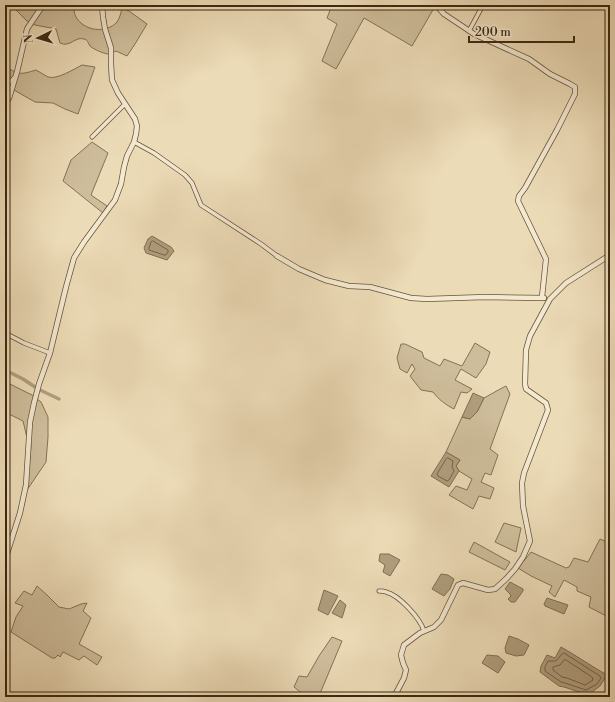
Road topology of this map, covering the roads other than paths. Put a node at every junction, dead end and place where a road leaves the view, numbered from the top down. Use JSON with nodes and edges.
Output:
{"nodes":[{"id":1,"x":43,"y":5,"type":"edge"},
{"id":2,"x":436,"y":5,"type":"edge"},
{"id":3,"x":483,"y":5,"type":"edge"},
{"id":4,"x":101,"y":6,"type":"edge"},
{"id":5,"x":469,"y":31,"type":"junction"},
{"id":6,"x":16,"y":76,"type":"junction"},
{"id":7,"x":5,"y":84,"type":"edge"},
{"id":8,"x":125,"y":104,"type":"junction"},
{"id":9,"x":5,"y":105,"type":"edge"},
{"id":10,"x":92,"y":137,"type":"dead end"},
{"id":11,"x":134,"y":142,"type":"junction"},
{"id":12,"x":610,"y":255,"type":"edge"},
{"id":13,"x":277,"y":256,"type":"joint"},
{"id":14,"x":542,"y":297,"type":"junction"},
{"id":15,"x":550,"y":299,"type":"junction"},
{"id":16,"x":5,"y":333,"type":"edge"},
{"id":17,"x":50,"y":353,"type":"junction"},
{"id":18,"x":5,"y":560,"type":"edge"},
{"id":19,"x":379,"y":591,"type":"dead end"},
{"id":20,"x":424,"y":631,"type":"junction"},
{"id":21,"x":394,"y":697,"type":"edge"}],
"edges":[{"from":1,"to":6,"type":"street"},
{"from":2,"to":5,"type":"street"},
{"from":3,"to":5,"type":"street"},
{"from":4,"to":8,"type":"street"},
{"from":5,"to":14,"type":"street"},
{"from":6,"to":7,"type":"street"},
{"from":6,"to":9,"type":"street"},
{"from":8,"to":10,"type":"street"},
{"from":8,"to":11,"type":"street"},
{"from":11,"to":13,"type":"street"},
{"from":11,"to":17,"type":"street"},
{"from":12,"to":15,"type":"street"},
{"from":13,"to":14,"type":"street"},
{"from":14,"to":15,"type":"street"},
{"from":15,"to":20,"type":"street"},
{"from":16,"to":17,"type":"street"},
{"from":17,"to":18,"type":"street"},
{"from":19,"to":20,"type":"street"},
{"from":20,"to":21,"type":"street"}]}
